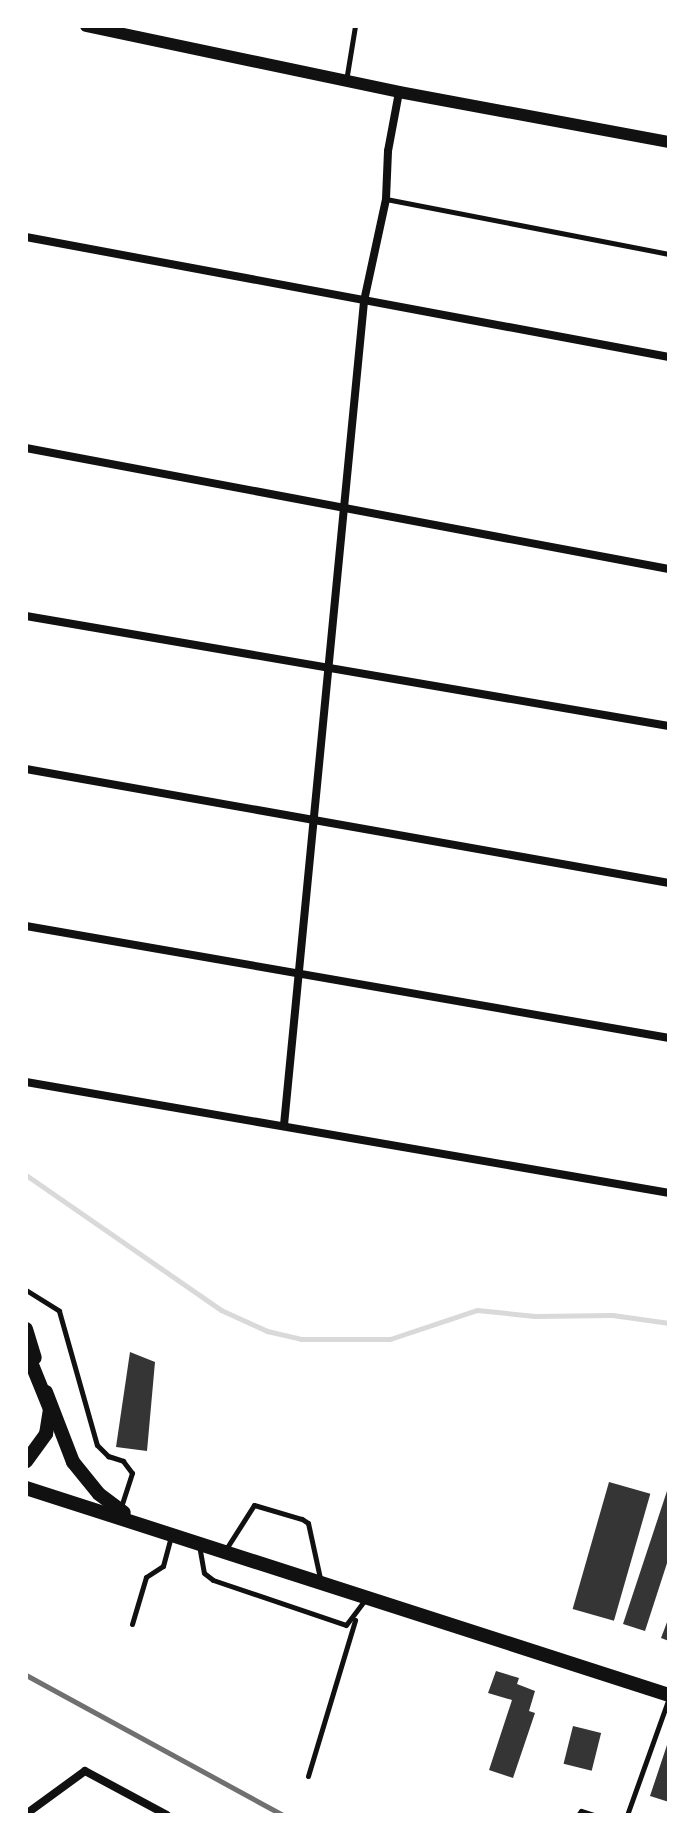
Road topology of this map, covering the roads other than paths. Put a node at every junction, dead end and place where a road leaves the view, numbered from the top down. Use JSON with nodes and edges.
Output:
{"nodes":[{"id":1,"x":86,"y":26,"type":"edge"},
{"id":2,"x":355,"y":26,"type":"edge"},
{"id":3,"x":346,"y":82,"type":"junction"},
{"id":4,"x":399,"y":92,"type":"junction"},
{"id":5,"x":669,"y":142,"type":"edge"},
{"id":6,"x":386,"y":199,"type":"junction"},
{"id":7,"x":26,"y":237,"type":"edge"},
{"id":8,"x":669,"y":254,"type":"edge"},
{"id":9,"x":364,"y":301,"type":"junction"},
{"id":10,"x":669,"y":357,"type":"edge"},
{"id":11,"x":26,"y":448,"type":"edge"},
{"id":12,"x":342,"y":508,"type":"junction"},
{"id":13,"x":669,"y":569,"type":"edge"},
{"id":14,"x":26,"y":616,"type":"edge"},
{"id":15,"x":327,"y":668,"type":"junction"},
{"id":16,"x":669,"y":726,"type":"edge"},
{"id":17,"x":26,"y":769,"type":"edge"},
{"id":18,"x":313,"y":822,"type":"junction"},
{"id":19,"x":669,"y":883,"type":"edge"},
{"id":20,"x":26,"y":926,"type":"edge"},
{"id":21,"x":300,"y":974,"type":"junction"},
{"id":22,"x":669,"y":1038,"type":"edge"},
{"id":23,"x":26,"y":1082,"type":"edge"},
{"id":24,"x":284,"y":1125,"type":"junction"},
{"id":25,"x":669,"y":1193,"type":"edge"},
{"id":26,"x":26,"y":1290,"type":"edge"},
{"id":27,"x":26,"y":1329,"type":"edge"},
{"id":28,"x":26,"y":1350,"type":"edge"},
{"id":29,"x":38,"y":1370,"type":"junction"},
{"id":30,"x":46,"y":1392,"type":"junction"},
{"id":31,"x":26,"y":1462,"type":"edge"},
{"id":32,"x":26,"y":1488,"type":"edge"},
{"id":33,"x":125,"y":1514,"type":"junction"},
{"id":34,"x":173,"y":1532,"type":"junction"},
{"id":35,"x":198,"y":1540,"type":"junction"},
{"id":36,"x":226,"y":1549,"type":"junction"},
{"id":37,"x":320,"y":1579,"type":"junction"},
{"id":38,"x":369,"y":1594,"type":"junction"},
{"id":39,"x":355,"y":1619,"type":"junction"},
{"id":40,"x":132,"y":1624,"type":"dead end"},
{"id":41,"x":669,"y":1696,"type":"edge"},
{"id":42,"x":308,"y":1776,"type":"dead end"},
{"id":43,"x":26,"y":1814,"type":"edge"},
{"id":44,"x":167,"y":1815,"type":"edge"},
{"id":45,"x":578,"y":1815,"type":"edge"},
{"id":46,"x":594,"y":1815,"type":"edge"},
{"id":47,"x":627,"y":1815,"type":"edge"}],
"edges":[{"from":1,"to":3,"type":"street"},
{"from":2,"to":3,"type":"lane"},
{"from":3,"to":4,"type":"street"},
{"from":4,"to":5,"type":"street"},
{"from":4,"to":6,"type":"street"},
{"from":6,"to":8,"type":"lane"},
{"from":6,"to":9,"type":"street"},
{"from":7,"to":9,"type":"street"},
{"from":9,"to":10,"type":"street"},
{"from":9,"to":12,"type":"street"},
{"from":11,"to":12,"type":"street"},
{"from":12,"to":13,"type":"street"},
{"from":12,"to":15,"type":"street"},
{"from":14,"to":15,"type":"street"},
{"from":15,"to":16,"type":"street"},
{"from":15,"to":18,"type":"street"},
{"from":17,"to":18,"type":"street"},
{"from":18,"to":19,"type":"street"},
{"from":18,"to":21,"type":"street"},
{"from":20,"to":21,"type":"street"},
{"from":21,"to":22,"type":"street"},
{"from":21,"to":24,"type":"street"},
{"from":23,"to":24,"type":"street"},
{"from":24,"to":25,"type":"street"},
{"from":26,"to":33,"type":"lane"},
{"from":27,"to":29,"type":"main road"},
{"from":28,"to":29,"type":"main road"},
{"from":29,"to":30,"type":"main road"},
{"from":30,"to":31,"type":"main road"},
{"from":30,"to":33,"type":"main road"},
{"from":32,"to":33,"type":"main road"},
{"from":33,"to":34,"type":"main road"},
{"from":34,"to":35,"type":"main road"},
{"from":34,"to":40,"type":"lane"},
{"from":35,"to":36,"type":"main road"},
{"from":35,"to":39,"type":"lane"},
{"from":36,"to":37,"type":"main road"},
{"from":36,"to":37,"type":"lane"},
{"from":37,"to":38,"type":"main road"},
{"from":38,"to":39,"type":"lane"},
{"from":38,"to":41,"type":"main road"},
{"from":39,"to":42,"type":"lane"},
{"from":41,"to":47,"type":"lane"},
{"from":43,"to":44,"type":"street"},
{"from":45,"to":46,"type":"lane"}]}
